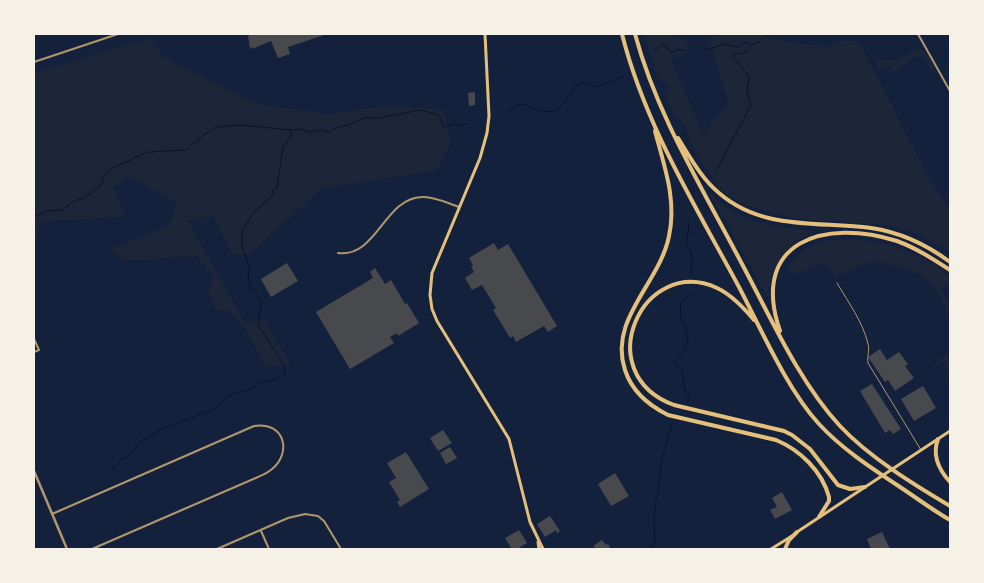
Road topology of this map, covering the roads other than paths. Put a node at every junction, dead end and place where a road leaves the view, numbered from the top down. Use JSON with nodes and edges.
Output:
{"nodes":[{"id":1,"x":118,"y":34,"type":"edge"},
{"id":2,"x":485,"y":34,"type":"edge"},
{"id":3,"x":622,"y":34,"type":"edge"},
{"id":4,"x":635,"y":34,"type":"edge"},
{"id":5,"x":918,"y":34,"type":"edge"},
{"id":6,"x":34,"y":62,"type":"edge"},
{"id":7,"x":950,"y":91,"type":"edge"},
{"id":8,"x":652,"y":122,"type":"junction"},
{"id":9,"x":670,"y":128,"type":"junction"},
{"id":10,"x":459,"y":208,"type":"junction"},
{"id":11,"x":338,"y":252,"type":"dead end"},
{"id":12,"x":950,"y":262,"type":"edge"},
{"id":13,"x":950,"y":270,"type":"edge"},
{"id":14,"x":837,"y":283,"type":"dead end"},
{"id":15,"x":759,"y":326,"type":"junction"},
{"id":16,"x":34,"y":339,"type":"edge"},
{"id":17,"x":784,"y":342,"type":"junction"},
{"id":18,"x":34,"y":352,"type":"edge"},
{"id":19,"x":950,"y":431,"type":"edge"},
{"id":20,"x":938,"y":439,"type":"junction"},
{"id":21,"x":922,"y":450,"type":"junction"},
{"id":22,"x":34,"y":471,"type":"edge"},
{"id":23,"x":950,"y":482,"type":"edge"},
{"id":24,"x":865,"y":487,"type":"junction"},
{"id":25,"x":950,"y":506,"type":"edge"},
{"id":26,"x":52,"y":514,"type":"junction"},
{"id":27,"x":819,"y":517,"type":"junction"},
{"id":28,"x":950,"y":521,"type":"edge"},
{"id":29,"x":261,"y":531,"type":"junction"},
{"id":30,"x":798,"y":532,"type":"junction"},
{"id":31,"x":538,"y":538,"type":"junction"},
{"id":32,"x":67,"y":549,"type":"edge"},
{"id":33,"x":92,"y":549,"type":"edge"},
{"id":34,"x":217,"y":549,"type":"edge"},
{"id":35,"x":269,"y":549,"type":"edge"},
{"id":36,"x":341,"y":549,"type":"edge"},
{"id":37,"x":538,"y":549,"type":"edge"},
{"id":38,"x":543,"y":549,"type":"edge"},
{"id":39,"x":771,"y":549,"type":"edge"},
{"id":40,"x":785,"y":549,"type":"edge"}],
"edges":[{"from":1,"to":6,"type":"street"},
{"from":2,"to":10,"type":"main road"},
{"from":3,"to":8,"type":"highway"},
{"from":4,"to":9,"type":"highway"},
{"from":5,"to":7,"type":"street"},
{"from":8,"to":15,"type":"highway"},
{"from":8,"to":27,"type":"highway"},
{"from":9,"to":12,"type":"highway"},
{"from":9,"to":17,"type":"highway"},
{"from":10,"to":11,"type":"street"},
{"from":10,"to":31,"type":"main road"},
{"from":13,"to":17,"type":"highway"},
{"from":14,"to":21,"type":"lane"},
{"from":15,"to":24,"type":"highway"},
{"from":15,"to":28,"type":"highway"},
{"from":16,"to":18,"type":"street"},
{"from":17,"to":25,"type":"highway"},
{"from":19,"to":20,"type":"main road"},
{"from":20,"to":21,"type":"main road"},
{"from":20,"to":23,"type":"highway"},
{"from":21,"to":24,"type":"main road"},
{"from":22,"to":26,"type":"street"},
{"from":24,"to":27,"type":"main road"},
{"from":26,"to":32,"type":"street"},
{"from":26,"to":33,"type":"street"},
{"from":27,"to":30,"type":"main road"},
{"from":29,"to":34,"type":"street"},
{"from":29,"to":35,"type":"street"},
{"from":29,"to":36,"type":"street"},
{"from":30,"to":39,"type":"main road"},
{"from":30,"to":40,"type":"highway"},
{"from":31,"to":37,"type":"main road"},
{"from":31,"to":38,"type":"main road"}]}
